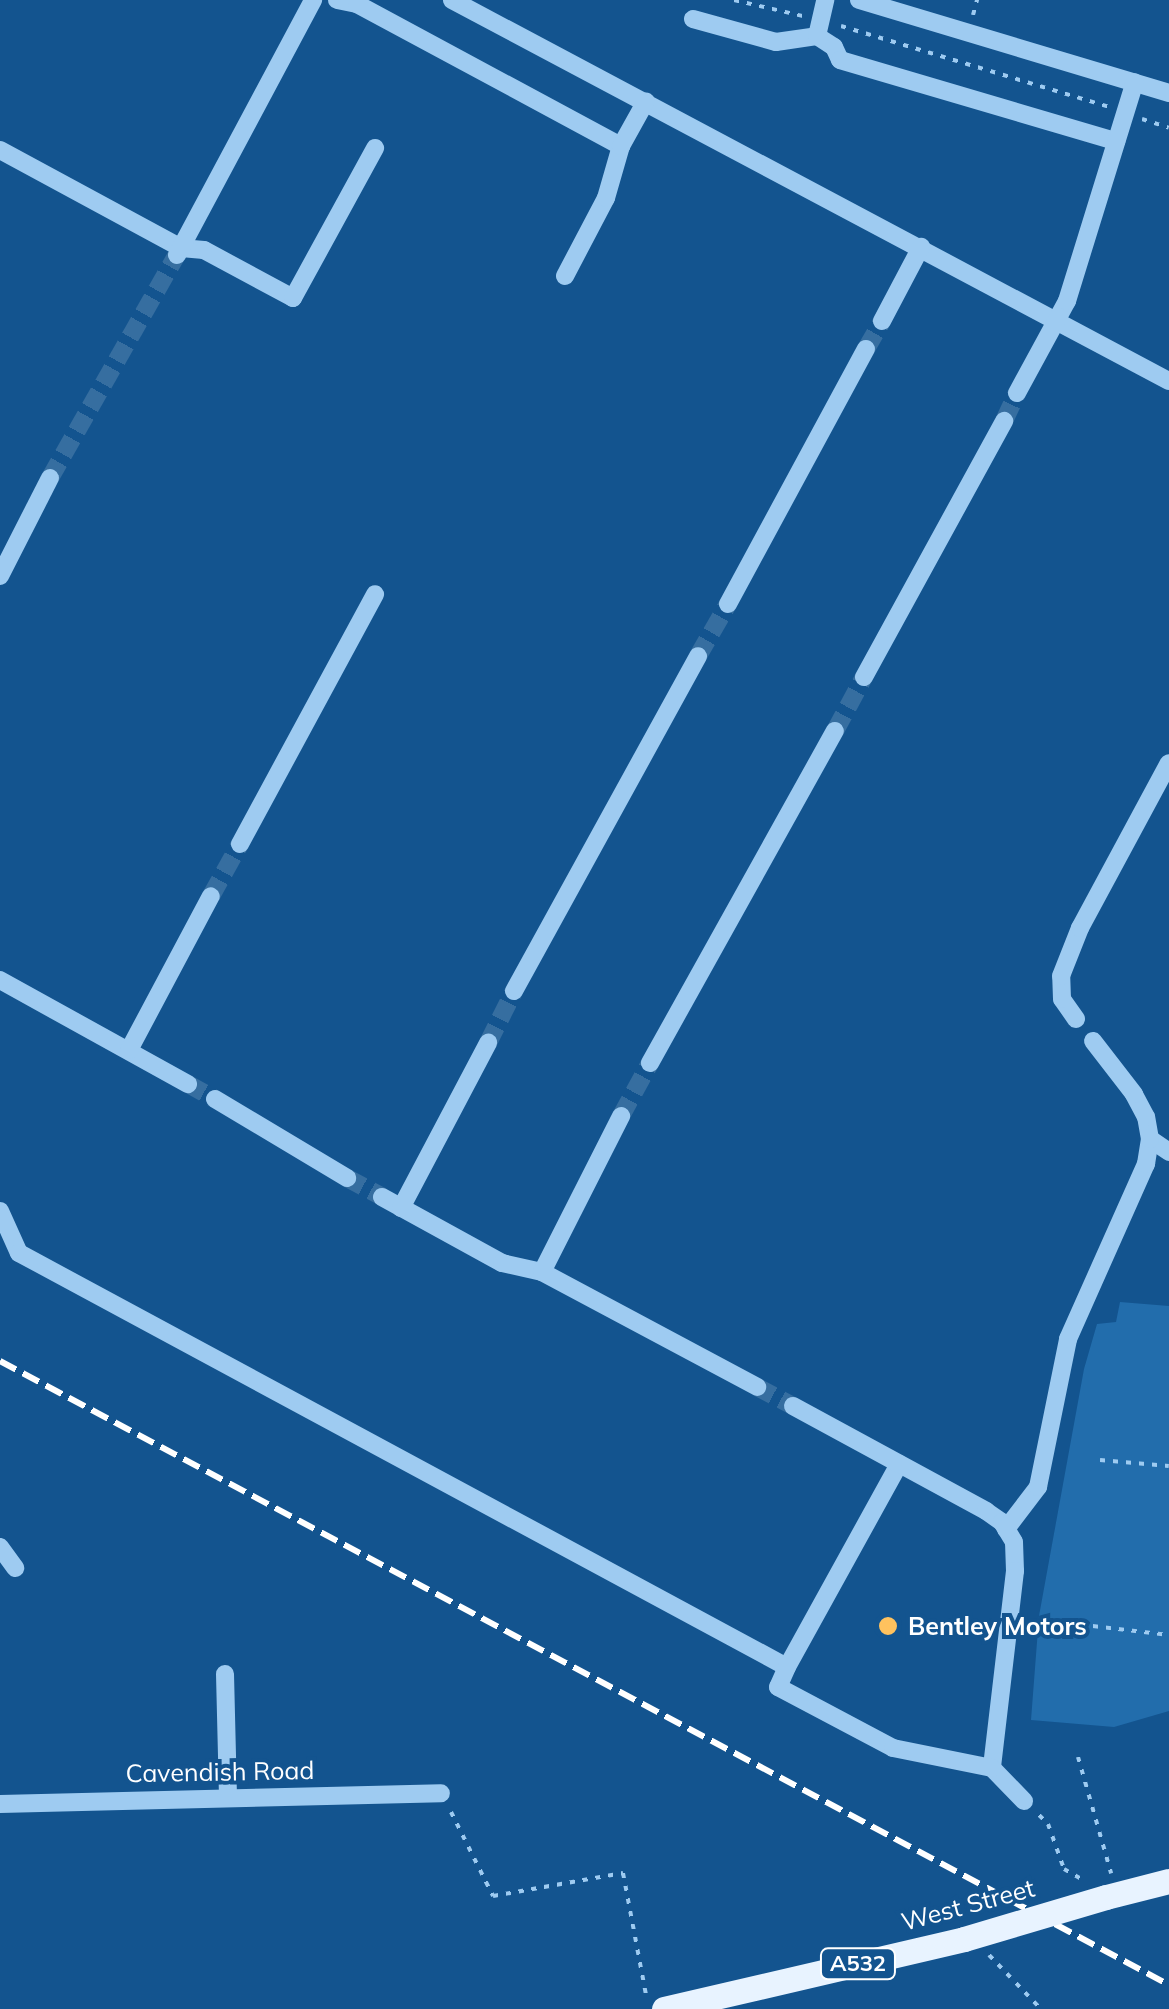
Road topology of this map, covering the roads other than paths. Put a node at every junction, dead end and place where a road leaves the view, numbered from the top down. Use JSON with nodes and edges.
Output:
{"nodes":[{"id":1,"x":313,"y":0,"type":"edge"},
{"id":2,"x":336,"y":0,"type":"edge"},
{"id":3,"x":452,"y":0,"type":"edge"},
{"id":4,"x":825,"y":0,"type":"edge"},
{"id":5,"x":859,"y":0,"type":"edge"},
{"id":6,"x":693,"y":19,"type":"dead end"},
{"id":7,"x":818,"y":28,"type":"junction"},
{"id":8,"x":1135,"y":82,"type":"junction"},
{"id":9,"x":1169,"y":94,"type":"edge"},
{"id":10,"x":646,"y":101,"type":"junction"},
{"id":11,"x":1116,"y":141,"type":"junction"},
{"id":12,"x":621,"y":146,"type":"junction"},
{"id":13,"x":375,"y":148,"type":"dead end"},
{"id":14,"x":0,"y":150,"type":"edge"},
{"id":15,"x":922,"y":247,"type":"junction"},
{"id":16,"x":178,"y":252,"type":"junction"},
{"id":17,"x":566,"y":276,"type":"dead end"},
{"id":18,"x":882,"y":321,"type":"tunnel mouth"},
{"id":19,"x":1059,"y":322,"type":"junction"},
{"id":20,"x":866,"y":349,"type":"tunnel mouth"},
{"id":21,"x":1169,"y":381,"type":"edge"},
{"id":22,"x":1018,"y":394,"type":"tunnel mouth"},
{"id":23,"x":1004,"y":421,"type":"tunnel mouth"},
{"id":24,"x":50,"y":478,"type":"tunnel mouth"},
{"id":25,"x":0,"y":576,"type":"edge"},
{"id":26,"x":375,"y":594,"type":"dead end"},
{"id":27,"x":728,"y":604,"type":"tunnel mouth"},
{"id":28,"x":698,"y":656,"type":"tunnel mouth"},
{"id":29,"x":864,"y":678,"type":"tunnel mouth"},
{"id":30,"x":834,"y":731,"type":"tunnel mouth"},
{"id":31,"x":1169,"y":763,"type":"edge"},
{"id":32,"x":240,"y":844,"type":"tunnel mouth"},
{"id":33,"x":211,"y":896,"type":"tunnel mouth"},
{"id":34,"x":0,"y":980,"type":"edge"},
{"id":35,"x":514,"y":991,"type":"tunnel mouth"},
{"id":36,"x":1076,"y":1019,"type":"dead end"},
{"id":37,"x":1092,"y":1042,"type":"dead end"},
{"id":38,"x":488,"y":1043,"type":"tunnel mouth"},
{"id":39,"x":130,"y":1050,"type":"junction"},
{"id":40,"x":650,"y":1063,"type":"tunnel mouth"},
{"id":41,"x":188,"y":1084,"type":"tunnel mouth"},
{"id":42,"x":215,"y":1099,"type":"tunnel mouth"},
{"id":43,"x":621,"y":1116,"type":"tunnel mouth"},
{"id":44,"x":1150,"y":1138,"type":"junction"},
{"id":45,"x":1169,"y":1152,"type":"edge"},
{"id":46,"x":347,"y":1178,"type":"tunnel mouth"},
{"id":47,"x":382,"y":1197,"type":"tunnel mouth"},
{"id":48,"x":402,"y":1208,"type":"junction"},
{"id":49,"x":0,"y":1211,"type":"edge"},
{"id":50,"x":542,"y":1272,"type":"junction"},
{"id":51,"x":757,"y":1387,"type":"tunnel mouth"},
{"id":52,"x":792,"y":1406,"type":"tunnel mouth"},
{"id":53,"x":899,"y":1464,"type":"junction"},
{"id":54,"x":1006,"y":1529,"type":"junction"},
{"id":55,"x":0,"y":1547,"type":"edge"},
{"id":56,"x":15,"y":1568,"type":"dead end"},
{"id":57,"x":787,"y":1667,"type":"junction"},
{"id":58,"x":225,"y":1674,"type":"dead end"},
{"id":59,"x":992,"y":1768,"type":"junction"},
{"id":60,"x":441,"y":1793,"type":"road end"},
{"id":61,"x":228,"y":1796,"type":"junction"},
{"id":62,"x":1024,"y":1801,"type":"road end"},
{"id":63,"x":0,"y":1804,"type":"edge"},
{"id":64,"x":1169,"y":1881,"type":"edge"},
{"id":65,"x":664,"y":2009,"type":"edge"}],
"edges":[{"from":1,"to":16,"type":"street"},
{"from":2,"to":12,"type":"street"},
{"from":3,"to":10,"type":"street"},
{"from":4,"to":7,"type":"street"},
{"from":5,"to":8,"type":"street"},
{"from":6,"to":7,"type":"street"},
{"from":7,"to":11,"type":"street"},
{"from":8,"to":9,"type":"street"},
{"from":8,"to":11,"type":"street"},
{"from":10,"to":12,"type":"street"},
{"from":10,"to":15,"type":"street"},
{"from":11,"to":19,"type":"street"},
{"from":12,"to":17,"type":"street"},
{"from":13,"to":16,"type":"street"},
{"from":14,"to":16,"type":"street"},
{"from":15,"to":18,"type":"street"},
{"from":15,"to":19,"type":"street"},
{"from":19,"to":21,"type":"street"},
{"from":19,"to":22,"type":"street"},
{"from":20,"to":27,"type":"street"},
{"from":23,"to":29,"type":"street"},
{"from":24,"to":25,"type":"street"},
{"from":26,"to":32,"type":"street"},
{"from":28,"to":35,"type":"street"},
{"from":30,"to":40,"type":"street"},
{"from":31,"to":36,"type":"street"},
{"from":33,"to":39,"type":"street"},
{"from":34,"to":39,"type":"street"},
{"from":37,"to":44,"type":"street"},
{"from":38,"to":48,"type":"street"},
{"from":39,"to":41,"type":"street"},
{"from":42,"to":46,"type":"street"},
{"from":43,"to":50,"type":"street"},
{"from":44,"to":45,"type":"street"},
{"from":44,"to":54,"type":"street"},
{"from":47,"to":48,"type":"street"},
{"from":48,"to":50,"type":"street"},
{"from":49,"to":57,"type":"street"},
{"from":50,"to":51,"type":"street"},
{"from":52,"to":53,"type":"street"},
{"from":53,"to":54,"type":"street"},
{"from":53,"to":57,"type":"street"},
{"from":54,"to":59,"type":"street"},
{"from":55,"to":56,"type":"street"},
{"from":57,"to":59,"type":"street"},
{"from":58,"to":61,"type":"street"},
{"from":59,"to":62,"type":"street"},
{"from":60,"to":61,"type":"street","name":"Cavendish Road"},
{"from":61,"to":63,"type":"street","name":"Cavendish Road"},
{"from":64,"to":65,"type":"main road","name":"West Street","number":"A532","bridge":true}]}
